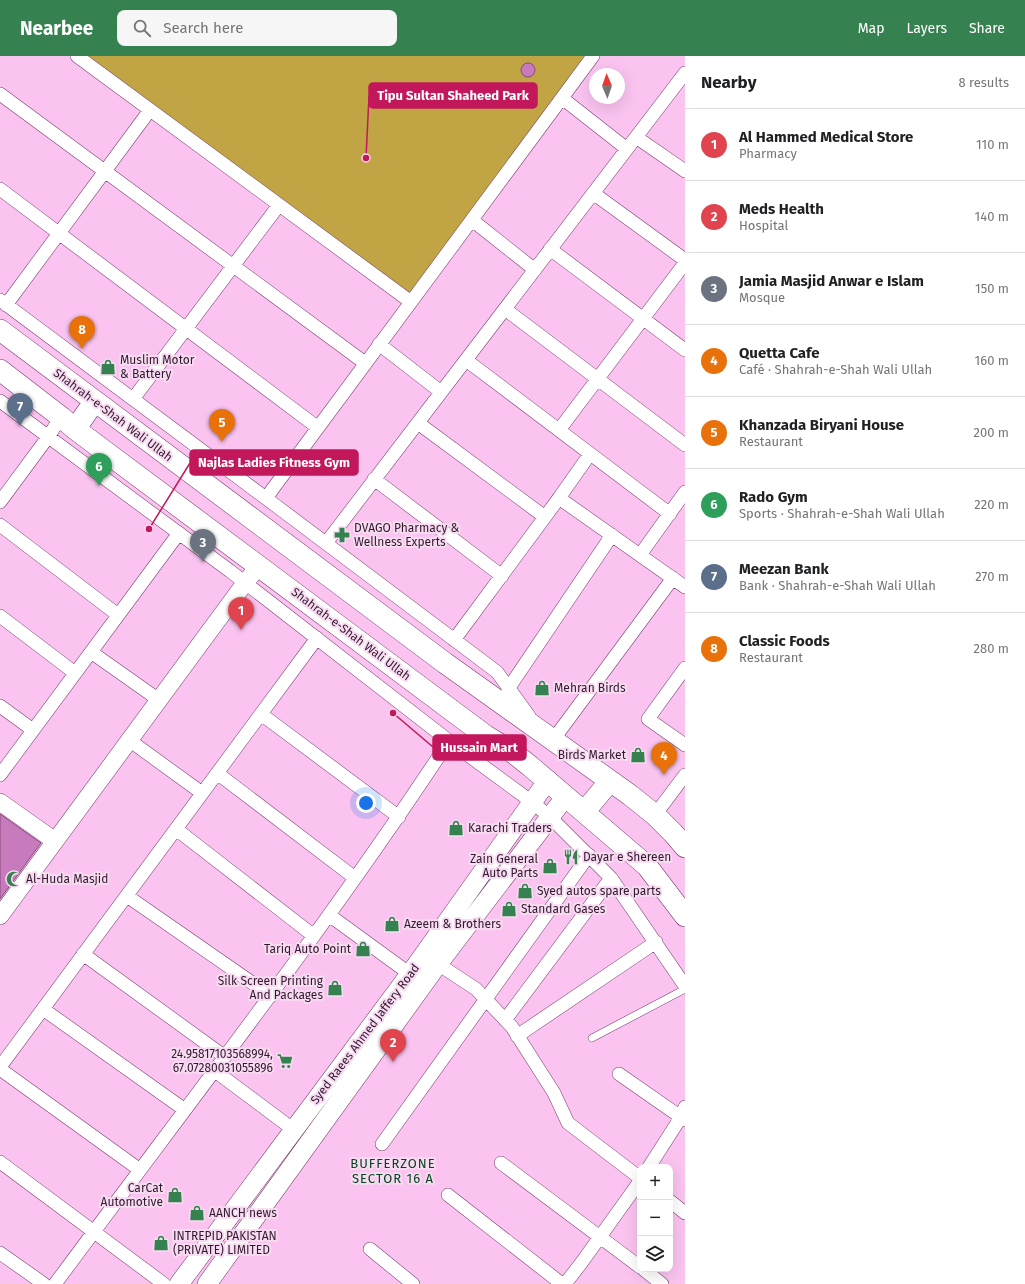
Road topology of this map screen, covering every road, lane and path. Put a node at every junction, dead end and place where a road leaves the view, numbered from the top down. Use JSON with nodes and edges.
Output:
{"nodes":[{"id":1,"x":77,"y":56,"type":"edge"},
{"id":2,"x":593,"y":56,"type":"edge"},
{"id":3,"x":94,"y":61,"type":"edge"},
{"id":4,"x":685,"y":73,"type":"edge"},
{"id":5,"x":0,"y":94,"type":"edge"},
{"id":6,"x":562,"y":98,"type":"junction"},
{"id":7,"x":150,"y":110,"type":"junction"},
{"id":8,"x":636,"y":137,"type":"junction"},
{"id":9,"x":627,"y":149,"type":"junction"},
{"id":10,"x":105,"y":171,"type":"junction"},
{"id":11,"x":685,"y":171,"type":"edge"},
{"id":12,"x":0,"y":190,"type":"edge"},
{"id":13,"x":593,"y":193,"type":"junction"},
{"id":14,"x":279,"y":205,"type":"junction"},
{"id":15,"x":472,"y":220,"type":"junction"},
{"id":16,"x":59,"y":234,"type":"junction"},
{"id":17,"x":550,"y":249,"type":"junction"},
{"id":18,"x":685,"y":262,"type":"edge"},
{"id":19,"x":233,"y":266,"type":"junction"},
{"id":20,"x":535,"y":270,"type":"junction"},
{"id":21,"x":3,"y":302,"type":"edge"},
{"id":22,"x":411,"y":302,"type":"junction"},
{"id":23,"x":505,"y":309,"type":"junction"},
{"id":24,"x":643,"y":319,"type":"junction"},
{"id":25,"x":186,"y":329,"type":"junction"},
{"id":26,"x":0,"y":330,"type":"edge"},
{"id":27,"x":379,"y":344,"type":"junction"},
{"id":28,"x":685,"y":350,"type":"edge"},
{"id":29,"x":466,"y":360,"type":"junction"},
{"id":30,"x":365,"y":363,"type":"junction"},
{"id":31,"x":2,"y":376,"type":"edge"},
{"id":32,"x":598,"y":379,"type":"junction"},
{"id":33,"x":441,"y":392,"type":"junction"},
{"id":34,"x":133,"y":399,"type":"junction"},
{"id":35,"x":0,"y":401,"type":"edge"},
{"id":36,"x":95,"y":401,"type":"junction"},
{"id":37,"x":68,"y":423,"type":"junction"},
{"id":38,"x":418,"y":423,"type":"junction"},
{"id":39,"x":317,"y":427,"type":"junction"},
{"id":40,"x":559,"y":430,"type":"junction"},
{"id":41,"x":48,"y":437,"type":"junction"},
{"id":42,"x":685,"y":445,"type":"edge"},
{"id":43,"x":590,"y":454,"type":"junction"},
{"id":44,"x":374,"y":480,"type":"junction"},
{"id":45,"x":685,"y":492,"type":"edge"},
{"id":46,"x":165,"y":496,"type":"junction"},
{"id":47,"x":266,"y":498,"type":"junction"},
{"id":48,"x":559,"y":498,"type":"junction"},
{"id":49,"x":0,"y":502,"type":"edge"},
{"id":50,"x":152,"y":513,"type":"junction"},
{"id":51,"x":670,"y":514,"type":"junction"},
{"id":52,"x":545,"y":516,"type":"junction"},
{"id":53,"x":0,"y":524,"type":"edge"},
{"id":54,"x":179,"y":533,"type":"junction"},
{"id":55,"x":612,"y":536,"type":"junction"},
{"id":56,"x":326,"y":543,"type":"junction"},
{"id":57,"x":640,"y":555,"type":"junction"},
{"id":58,"x":259,"y":566,"type":"junction"},
{"id":59,"x":502,"y":576,"type":"junction"},
{"id":60,"x":673,"y":578,"type":"junction"},
{"id":61,"x":245,"y":582,"type":"junction"},
{"id":62,"x":685,"y":587,"type":"edge"},
{"id":63,"x":118,"y":615,"type":"junction"},
{"id":64,"x":0,"y":616,"type":"edge"},
{"id":65,"x":317,"y":638,"type":"junction"},
{"id":66,"x":454,"y":640,"type":"junction"},
{"id":67,"x":91,"y":652,"type":"junction"},
{"id":68,"x":685,"y":668,"type":"edge"},
{"id":69,"x":75,"y":673,"type":"junction"},
{"id":70,"x":508,"y":688,"type":"junction"},
{"id":71,"x":159,"y":700,"type":"junction"},
{"id":72,"x":0,"y":706,"type":"edge"},
{"id":73,"x":261,"y":714,"type":"junction"},
{"id":74,"x":33,"y":730,"type":"junction"},
{"id":75,"x":546,"y":735,"type":"junction"},
{"id":76,"x":129,"y":740,"type":"junction"},
{"id":77,"x":449,"y":741,"type":"junction"},
{"id":78,"x":685,"y":745,"type":"edge"},
{"id":79,"x":511,"y":751,"type":"junction"},
{"id":80,"x":217,"y":773,"type":"junction"},
{"id":81,"x":0,"y":775,"type":"edge"},
{"id":82,"x":685,"y":775,"type":"edge"},
{"id":83,"x":548,"y":780,"type":"junction"},
{"id":84,"x":610,"y":781,"type":"junction"},
{"id":85,"x":202,"y":793,"type":"junction"},
{"id":86,"x":566,"y":796,"type":"junction"},
{"id":87,"x":0,"y":802,"type":"edge"},
{"id":88,"x":532,"y":802,"type":"junction"},
{"id":89,"x":585,"y":811,"type":"junction"},
{"id":90,"x":655,"y":816,"type":"junction"},
{"id":91,"x":399,"y":817,"type":"junction"},
{"id":92,"x":550,"y":817,"type":"junction"},
{"id":93,"x":176,"y":829,"type":"junction"},
{"id":94,"x":55,"y":841,"type":"junction"},
{"id":95,"x":685,"y":847,"type":"edge"},
{"id":96,"x":589,"y":855,"type":"junction"},
{"id":97,"x":356,"y":878,"type":"junction"},
{"id":98,"x":610,"y":878,"type":"junction"},
{"id":99,"x":127,"y":896,"type":"junction"},
{"id":100,"x":328,"y":915,"type":"junction"},
{"id":101,"x":0,"y":916,"type":"edge"},
{"id":102,"x":685,"y":916,"type":"edge"},
{"id":103,"x":314,"y":936,"type":"junction"},
{"id":104,"x":656,"y":942,"type":"junction"},
{"id":105,"x":84,"y":954,"type":"junction"},
{"id":106,"x":438,"y":964,"type":"junction"},
{"id":107,"x":410,"y":974,"type":"junction"},
{"id":108,"x":685,"y":986,"type":"edge"},
{"id":109,"x":685,"y":989,"type":"edge"},
{"id":110,"x":271,"y":996,"type":"junction"},
{"id":111,"x":485,"y":999,"type":"junction"},
{"id":112,"x":43,"y":1010,"type":"junction"},
{"id":113,"x":505,"y":1020,"type":"junction"},
{"id":114,"x":517,"y":1036,"type":"junction"},
{"id":115,"x":592,"y":1038,"type":"dead end"},
{"id":116,"x":225,"y":1057,"type":"junction"},
{"id":117,"x":0,"y":1068,"type":"edge"},
{"id":118,"x":214,"y":1071,"type":"junction"},
{"id":119,"x":619,"y":1074,"type":"dead end"},
{"id":120,"x":185,"y":1110,"type":"junction"},
{"id":121,"x":684,"y":1115,"type":"edge"},
{"id":122,"x":294,"y":1130,"type":"junction"},
{"id":123,"x":382,"y":1144,"type":"dead end"},
{"id":124,"x":0,"y":1162,"type":"edge"},
{"id":125,"x":501,"y":1163,"type":"dead end"},
{"id":126,"x":651,"y":1164,"type":"edge"},
{"id":127,"x":140,"y":1170,"type":"junction"},
{"id":128,"x":637,"y":1177,"type":"edge"},
{"id":129,"x":637,"y":1183,"type":"edge"},
{"id":130,"x":448,"y":1195,"type":"dead end"},
{"id":131,"x":673,"y":1203,"type":"edge"},
{"id":132,"x":685,"y":1213,"type":"edge"},
{"id":133,"x":94,"y":1231,"type":"junction"},
{"id":134,"x":601,"y":1237,"type":"junction"},
{"id":135,"x":370,"y":1249,"type":"dead end"},
{"id":136,"x":0,"y":1253,"type":"edge"},
{"id":137,"x":637,"y":1265,"type":"edge"},
{"id":138,"x":647,"y":1272,"type":"edge"},
{"id":139,"x":44,"y":1284,"type":"edge"},
{"id":140,"x":55,"y":1284,"type":"edge"},
{"id":141,"x":164,"y":1284,"type":"edge"},
{"id":142,"x":179,"y":1284,"type":"edge"},
{"id":143,"x":207,"y":1284,"type":"edge"},
{"id":144,"x":413,"y":1284,"type":"edge"},
{"id":145,"x":563,"y":1284,"type":"edge"},
{"id":146,"x":662,"y":1284,"type":"edge"}],
"edges":[{"from":1,"to":3,"type":"street"},
{"from":2,"to":6,"type":"street"},
{"from":3,"to":7,"type":"street"},
{"from":4,"to":8,"type":"street"},
{"from":5,"to":10,"type":"street"},
{"from":6,"to":9,"type":"street"},
{"from":6,"to":15,"type":"street"},
{"from":7,"to":10,"type":"street"},
{"from":7,"to":14,"type":"street"},
{"from":8,"to":9,"type":"street"},
{"from":8,"to":11,"type":"street"},
{"from":9,"to":13,"type":"street"},
{"from":10,"to":16,"type":"street"},
{"from":10,"to":19,"type":"street"},
{"from":12,"to":16,"type":"street"},
{"from":13,"to":17,"type":"street"},
{"from":13,"to":18,"type":"street"},
{"from":14,"to":19,"type":"street"},
{"from":14,"to":22,"type":"street"},
{"from":15,"to":20,"type":"street"},
{"from":15,"to":22,"type":"street"},
{"from":16,"to":21,"type":"street"},
{"from":16,"to":25,"type":"street"},
{"from":17,"to":20,"type":"street"},
{"from":17,"to":24,"type":"street"},
{"from":18,"to":24,"type":"street"},
{"from":19,"to":25,"type":"street"},
{"from":19,"to":30,"type":"street"},
{"from":20,"to":23,"type":"street"},
{"from":21,"to":34,"type":"street"},
{"from":22,"to":27,"type":"street"},
{"from":23,"to":29,"type":"street"},
{"from":23,"to":32,"type":"street"},
{"from":24,"to":28,"type":"street"},
{"from":24,"to":32,"type":"street"},
{"from":25,"to":34,"type":"street"},
{"from":25,"to":39,"type":"street"},
{"from":26,"to":36,"type":"main road","name":"Shahrah-e-Shah Wali Ullah"},
{"from":27,"to":30,"type":"street"},
{"from":27,"to":33,"type":"street"},
{"from":29,"to":33,"type":"street"},
{"from":29,"to":40,"type":"street"},
{"from":30,"to":39,"type":"street"},
{"from":31,"to":37,"type":"main road","name":"Shahrah-e-Shah Wali Ullah"},
{"from":32,"to":40,"type":"street"},
{"from":32,"to":42,"type":"street"},
{"from":33,"to":38,"type":"street"},
{"from":34,"to":47,"type":"street"},
{"from":35,"to":41,"type":"street"},
{"from":36,"to":37,"type":"main road"},
{"from":36,"to":75,"type":"main road","name":"Shahrah-e-Shah Wali Ullah"},
{"from":37,"to":41,"type":"street"},
{"from":37,"to":46,"type":"main road","name":"Shahrah-e-Shah Wali Ullah"},
{"from":38,"to":44,"type":"street"},
{"from":38,"to":52,"type":"street"},
{"from":39,"to":47,"type":"street"},
{"from":40,"to":43,"type":"street"},
{"from":41,"to":49,"type":"street"},
{"from":41,"to":50,"type":"street"},
{"from":43,"to":48,"type":"street"},
{"from":43,"to":51,"type":"street"},
{"from":44,"to":56,"type":"street"},
{"from":44,"to":59,"type":"street"},
{"from":45,"to":51,"type":"street"},
{"from":46,"to":50,"type":"street"},
{"from":46,"to":58,"type":"main road","name":"Shahrah-e-Shah Wali Ullah"},
{"from":47,"to":56,"type":"street"},
{"from":48,"to":52,"type":"street"},
{"from":48,"to":55,"type":"street"},
{"from":50,"to":54,"type":"street"},
{"from":51,"to":57,"type":"street"},
{"from":52,"to":59,"type":"street"},
{"from":53,"to":63,"type":"street"},
{"from":54,"to":61,"type":"street"},
{"from":54,"to":63,"type":"street"},
{"from":55,"to":57,"type":"street"},
{"from":55,"to":70,"type":"street"},
{"from":56,"to":66,"type":"street"},
{"from":57,"to":60,"type":"street"},
{"from":58,"to":61,"type":"street"},
{"from":58,"to":79,"type":"main road","name":"Shahrah-e-Shah Wali Ullah"},
{"from":59,"to":66,"type":"street"},
{"from":60,"to":62,"type":"street"},
{"from":60,"to":75,"type":"street"},
{"from":61,"to":65,"type":"street"},
{"from":61,"to":71,"type":"street"},
{"from":63,"to":67,"type":"street"},
{"from":64,"to":69,"type":"street"},
{"from":65,"to":73,"type":"street"},
{"from":65,"to":77,"type":"street"},
{"from":66,"to":70,"type":"street"},
{"from":67,"to":69,"type":"street"},
{"from":67,"to":71,"type":"street"},
{"from":68,"to":78,"type":"street"},
{"from":69,"to":74,"type":"street"},
{"from":70,"to":75,"type":"street"},
{"from":71,"to":76,"type":"street"},
{"from":72,"to":74,"type":"street"},
{"from":73,"to":80,"type":"street"},
{"from":73,"to":91,"type":"street"},
{"from":74,"to":81,"type":"street"},
{"from":75,"to":84,"type":"main road","name":"Shahrah-e-Shah Wali Ullah"},
{"from":76,"to":85,"type":"street"},
{"from":76,"to":94,"type":"street"},
{"from":77,"to":79,"type":"street"},
{"from":77,"to":88,"type":"street"},
{"from":77,"to":91,"type":"street"},
{"from":79,"to":83,"type":"main road","name":"Shahrah-e-Shah Wali Ullah"},
{"from":80,"to":85,"type":"street"},
{"from":80,"to":97,"type":"street"},
{"from":82,"to":90,"type":"street"},
{"from":83,"to":86,"type":"main road","name":"Shahrah-e-Shah Wali Ullah"},
{"from":83,"to":88,"type":"main road","name":"Syed Raees Ahmed Jaffery Road"},
{"from":84,"to":89,"type":"main road"},
{"from":84,"to":90,"type":"main road","name":"Shahrah-e-Shah Wali Ullah"},
{"from":85,"to":93,"type":"street"},
{"from":86,"to":89,"type":"main road","name":"Shahrah-e-Shah Wali Ullah"},
{"from":86,"to":92,"type":"main road","name":"Syed Raees Ahmed Jaffery Road"},
{"from":87,"to":94,"type":"street"},
{"from":88,"to":92,"type":"street"},
{"from":88,"to":107,"type":"main road","name":"Syed Raees Ahmed Jaffery Road"},
{"from":89,"to":102,"type":"main road","name":"Shahrah-e-Shah Wali Ullah"},
{"from":90,"to":95,"type":"main road","name":"Shahrah-e-Shah Wali Ullah"},
{"from":91,"to":97,"type":"street"},
{"from":92,"to":96,"type":"street"},
{"from":92,"to":106,"type":"main road","name":"Syed Raees Ahmed Jaffery Road"},
{"from":93,"to":99,"type":"street"},
{"from":93,"to":103,"type":"street"},
{"from":94,"to":101,"type":"street"},
{"from":96,"to":98,"type":"street"},
{"from":96,"to":111,"type":"street"},
{"from":97,"to":100,"type":"street"},
{"from":98,"to":104,"type":"street"},
{"from":98,"to":113,"type":"street"},
{"from":99,"to":105,"type":"street"},
{"from":99,"to":110,"type":"street"},
{"from":100,"to":103,"type":"street"},
{"from":100,"to":107,"type":"street"},
{"from":103,"to":110,"type":"street"},
{"from":104,"to":108,"type":"street"},
{"from":104,"to":114,"type":"street"},
{"from":105,"to":112,"type":"street"},
{"from":105,"to":116,"type":"street"},
{"from":106,"to":111,"type":"street"},
{"from":106,"to":143,"type":"main road","name":"Syed Raees Ahmed Jaffery Road"},
{"from":107,"to":122,"type":"main road","name":"Syed Raees Ahmed Jaffery Road"},
{"from":109,"to":115,"type":"lane"},
{"from":110,"to":116,"type":"street"},
{"from":111,"to":113,"type":"street"},
{"from":111,"to":123,"type":"street"},
{"from":112,"to":117,"type":"street"},
{"from":112,"to":120,"type":"street"},
{"from":113,"to":114,"type":"street"},
{"from":114,"to":128,"type":"street"},
{"from":116,"to":118,"type":"street"},
{"from":117,"to":127,"type":"street"},
{"from":118,"to":120,"type":"street"},
{"from":118,"to":122,"type":"street"},
{"from":119,"to":121,"type":"street"},
{"from":120,"to":127,"type":"street"},
{"from":121,"to":126,"type":"street"},
{"from":122,"to":142,"type":"main road","name":"Syed Raees Ahmed Jaffery Road"},
{"from":124,"to":133,"type":"street"},
{"from":125,"to":134,"type":"street"},
{"from":127,"to":133,"type":"street"},
{"from":129,"to":134,"type":"street"},
{"from":130,"to":145,"type":"street"},
{"from":131,"to":132,"type":"street"},
{"from":133,"to":140,"type":"street"},
{"from":133,"to":141,"type":"street"},
{"from":134,"to":137,"type":"street"},
{"from":134,"to":145,"type":"street"},
{"from":135,"to":144,"type":"street"},
{"from":136,"to":139,"type":"street"},
{"from":138,"to":146,"type":"street"}]}
